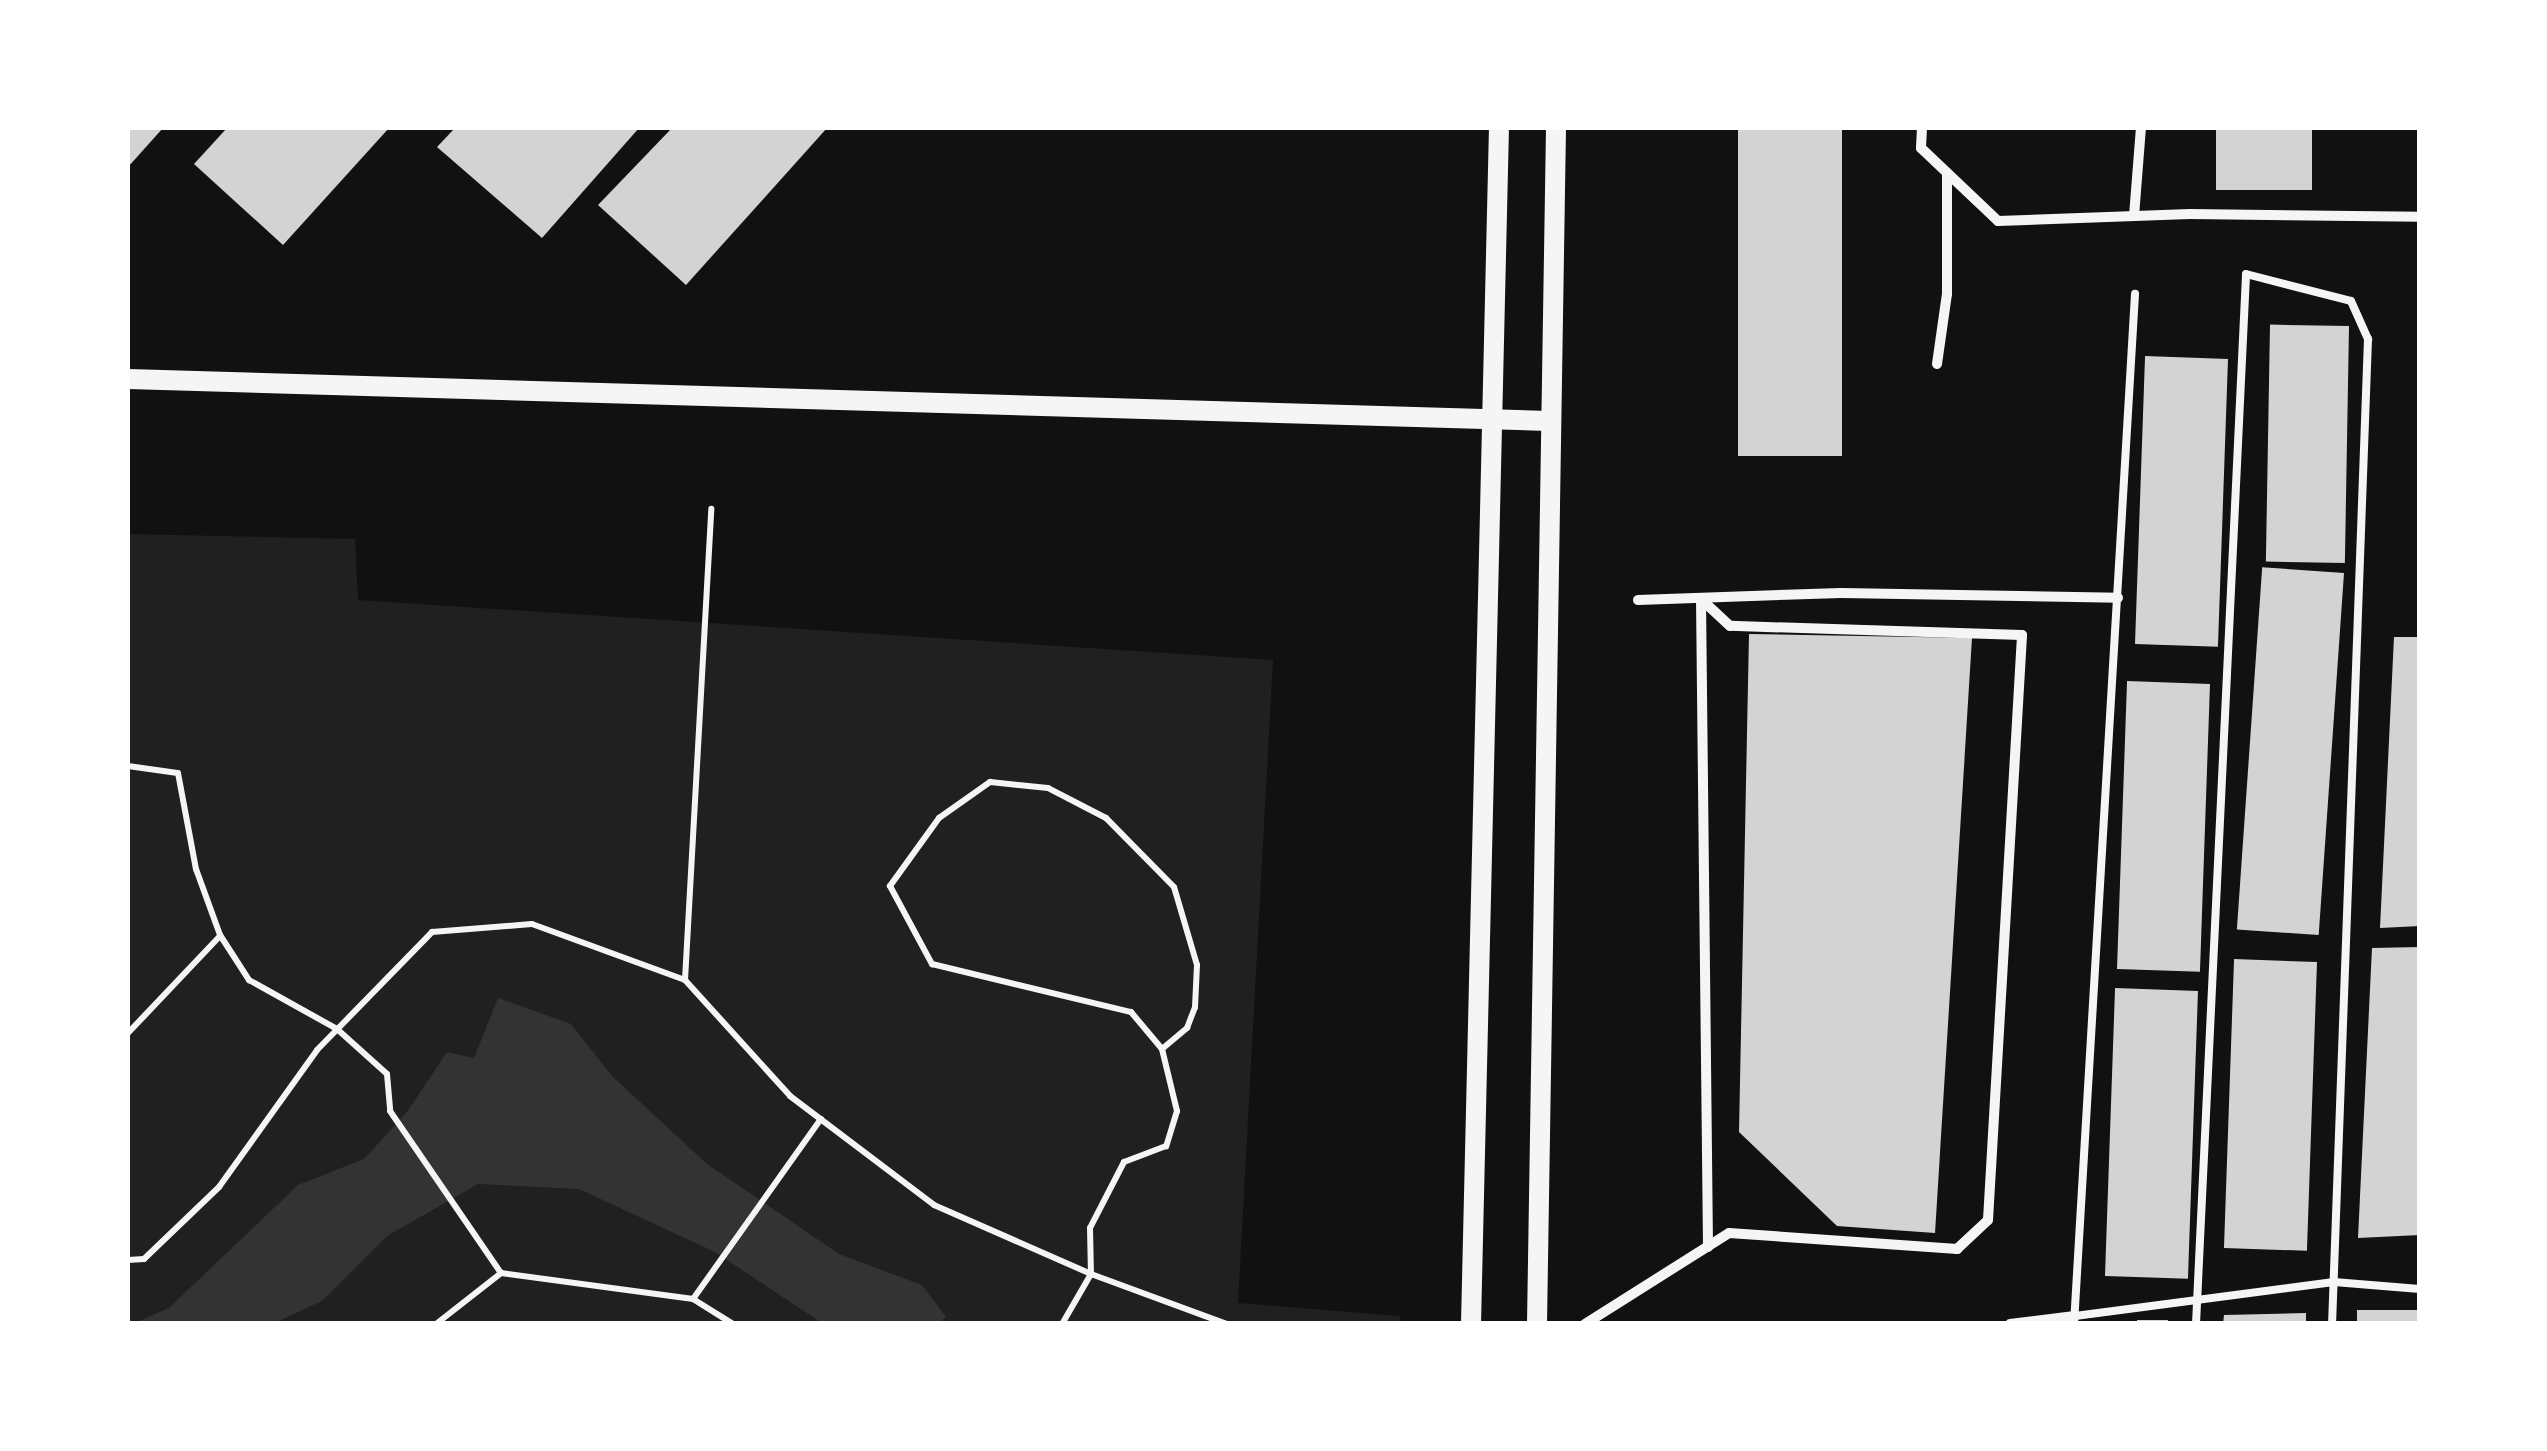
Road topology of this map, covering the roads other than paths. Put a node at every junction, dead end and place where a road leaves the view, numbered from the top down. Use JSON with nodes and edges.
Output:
{"nodes":[{"id":1,"x":1499,"y":128,"type":"edge"},
{"id":2,"x":1556,"y":128,"type":"edge"},
{"id":3,"x":1922,"y":128,"type":"edge"},
{"id":4,"x":2141,"y":128,"type":"edge"},
{"id":5,"x":1947,"y":173,"type":"junction"},
{"id":6,"x":2134,"y":216,"type":"junction"},
{"id":7,"x":2420,"y":218,"type":"edge"},
{"id":8,"x":2135,"y":294,"type":"dead end"},
{"id":9,"x":1937,"y":364,"type":"dead end"},
{"id":10,"x":128,"y":378,"type":"edge"},
{"id":11,"x":1488,"y":417,"type":"junction"},
{"id":12,"x":1548,"y":421,"type":"junction"},
{"id":13,"x":2118,"y":598,"type":"junction"},
{"id":14,"x":1638,"y":600,"type":"dead end"},
{"id":15,"x":1701,"y":600,"type":"junction"},
{"id":16,"x":1708,"y":1246,"type":"junction"},
{"id":17,"x":2334,"y":1282,"type":"junction"},
{"id":18,"x":2420,"y":1289,"type":"edge"},
{"id":19,"x":2198,"y":1300,"type":"junction"},
{"id":20,"x":2074,"y":1320,"type":"edge"},
{"id":21,"x":1470,"y":1324,"type":"edge"},
{"id":22,"x":1537,"y":1324,"type":"edge"},
{"id":23,"x":1586,"y":1324,"type":"edge"},
{"id":24,"x":2010,"y":1324,"type":"edge"},
{"id":25,"x":2196,"y":1324,"type":"edge"},
{"id":26,"x":2332,"y":1324,"type":"edge"}],
"edges":[{"from":1,"to":11,"type":"main road"},
{"from":2,"to":12,"type":"main road"},
{"from":3,"to":5,"type":"street"},
{"from":4,"to":6,"type":"street"},
{"from":5,"to":6,"type":"street"},
{"from":5,"to":9,"type":"street"},
{"from":6,"to":7,"type":"street"},
{"from":8,"to":13,"type":"lane"},
{"from":10,"to":11,"type":"main road"},
{"from":11,"to":12,"type":"main road"},
{"from":11,"to":21,"type":"main road"},
{"from":12,"to":22,"type":"main road"},
{"from":13,"to":15,"type":"street"},
{"from":13,"to":20,"type":"lane"},
{"from":14,"to":15,"type":"street"},
{"from":15,"to":16,"type":"street"},
{"from":15,"to":16,"type":"street"},
{"from":16,"to":23,"type":"street"},
{"from":17,"to":18,"type":"lane"},
{"from":17,"to":19,"type":"lane"},
{"from":17,"to":19,"type":"lane"},
{"from":17,"to":26,"type":"lane"},
{"from":19,"to":20,"type":"lane"},
{"from":19,"to":25,"type":"lane"},
{"from":20,"to":24,"type":"street"}]}
